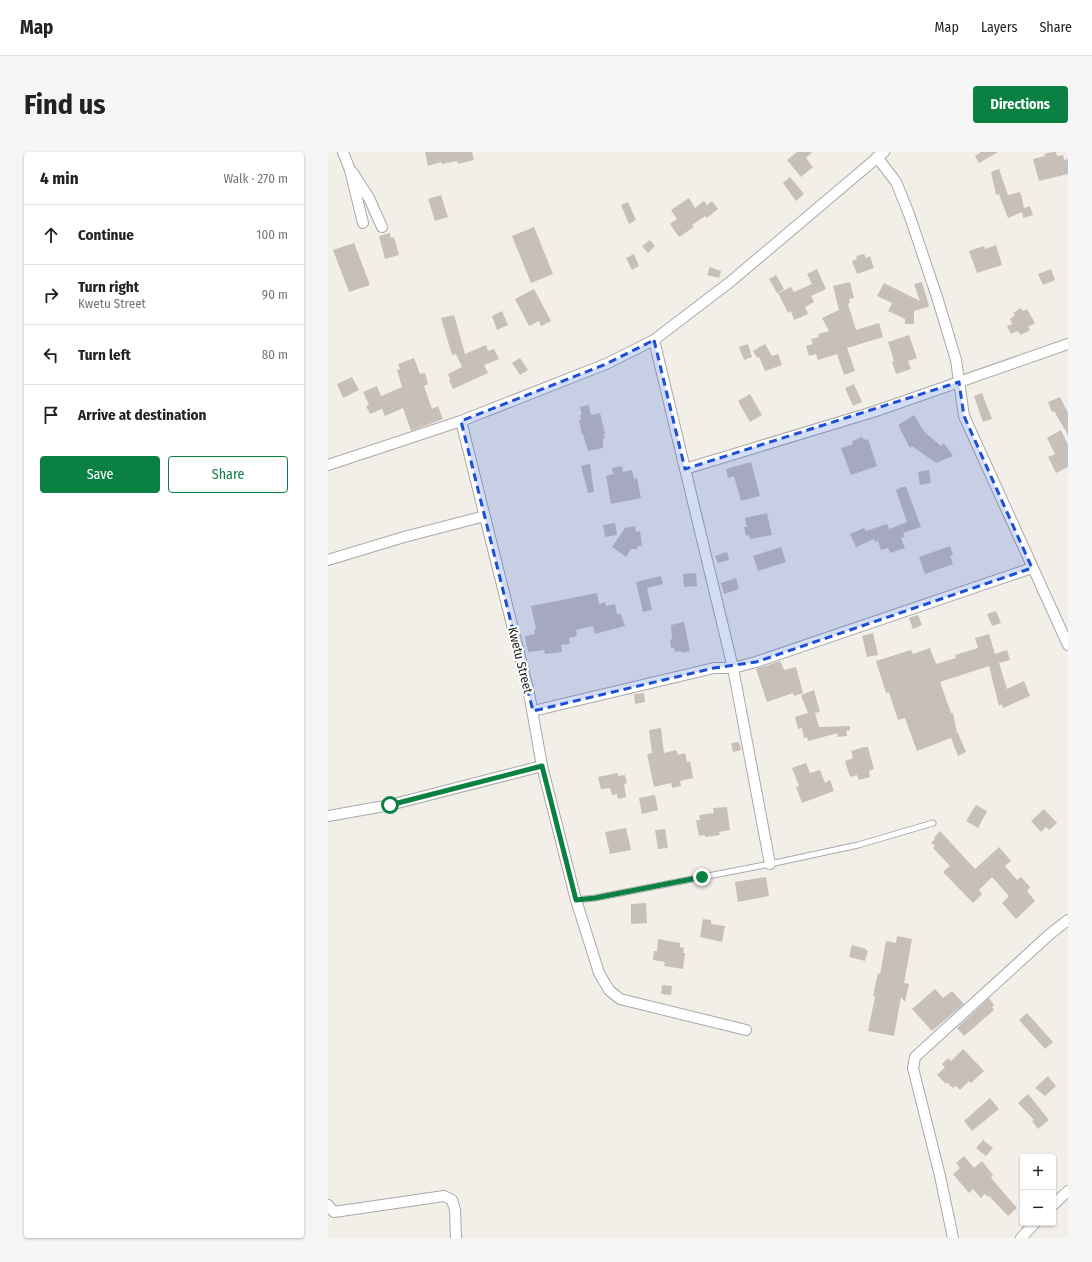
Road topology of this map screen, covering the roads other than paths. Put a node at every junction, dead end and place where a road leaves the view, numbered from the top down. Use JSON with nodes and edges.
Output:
{"nodes":[{"id":1,"x":343,"y":152,"type":"edge"},
{"id":2,"x":881,"y":155,"type":"edge"},
{"id":3,"x":350,"y":170,"type":"junction"},
{"id":4,"x":363,"y":223,"type":"dead end"},
{"id":5,"x":382,"y":228,"type":"dead end"},
{"id":6,"x":654,"y":340,"type":"junction"},
{"id":7,"x":1068,"y":344,"type":"edge"},
{"id":8,"x":960,"y":382,"type":"junction"},
{"id":9,"x":462,"y":421,"type":"junction"},
{"id":10,"x":328,"y":465,"type":"edge"},
{"id":11,"x":685,"y":469,"type":"junction"},
{"id":12,"x":485,"y":516,"type":"junction"},
{"id":13,"x":328,"y":560,"type":"edge"},
{"id":14,"x":1032,"y":568,"type":"junction"},
{"id":15,"x":1068,"y":645,"type":"edge"},
{"id":16,"x":733,"y":668,"type":"junction"},
{"id":17,"x":533,"y":711,"type":"junction"},
{"id":18,"x":542,"y":766,"type":"junction"},
{"id":19,"x":328,"y":816,"type":"edge"},
{"id":20,"x":933,"y":823,"type":"dead end"},
{"id":21,"x":770,"y":864,"type":"junction"},
{"id":22,"x":576,"y":900,"type":"junction"},
{"id":23,"x":1068,"y":920,"type":"edge"},
{"id":24,"x":746,"y":1030,"type":"dead end"},
{"id":25,"x":1068,"y":1191,"type":"edge"},
{"id":26,"x":1056,"y":1202,"type":"edge"},
{"id":27,"x":328,"y":1205,"type":"edge"},
{"id":28,"x":1032,"y":1226,"type":"edge"},
{"id":29,"x":456,"y":1238,"type":"edge"},
{"id":30,"x":953,"y":1238,"type":"edge"},
{"id":31,"x":1021,"y":1238,"type":"edge"}],
"edges":[{"from":1,"to":3,"type":"street"},
{"from":2,"to":6,"type":"street"},
{"from":2,"to":8,"type":"street"},
{"from":3,"to":4,"type":"street"},
{"from":3,"to":5,"type":"street"},
{"from":6,"to":9,"type":"street"},
{"from":6,"to":11,"type":"street"},
{"from":7,"to":8,"type":"street"},
{"from":8,"to":11,"type":"street"},
{"from":8,"to":14,"type":"street"},
{"from":9,"to":10,"type":"street"},
{"from":9,"to":12,"type":"street","name":"Kwetu Street"},
{"from":11,"to":16,"type":"street"},
{"from":12,"to":13,"type":"street"},
{"from":12,"to":17,"type":"street","name":"Kwetu Street"},
{"from":14,"to":15,"type":"street"},
{"from":14,"to":16,"type":"street"},
{"from":16,"to":17,"type":"street"},
{"from":16,"to":21,"type":"street"},
{"from":17,"to":18,"type":"street","name":"Kwetu Street"},
{"from":18,"to":19,"type":"street"},
{"from":18,"to":22,"type":"street","name":"Kwetu Street"},
{"from":20,"to":21,"type":"lane"},
{"from":21,"to":22,"type":"lane"},
{"from":22,"to":24,"type":"street","name":"Kwetu Street"},
{"from":23,"to":30,"type":"street"},
{"from":25,"to":26,"type":"street"},
{"from":27,"to":29,"type":"street"},
{"from":28,"to":31,"type":"street"}]}
